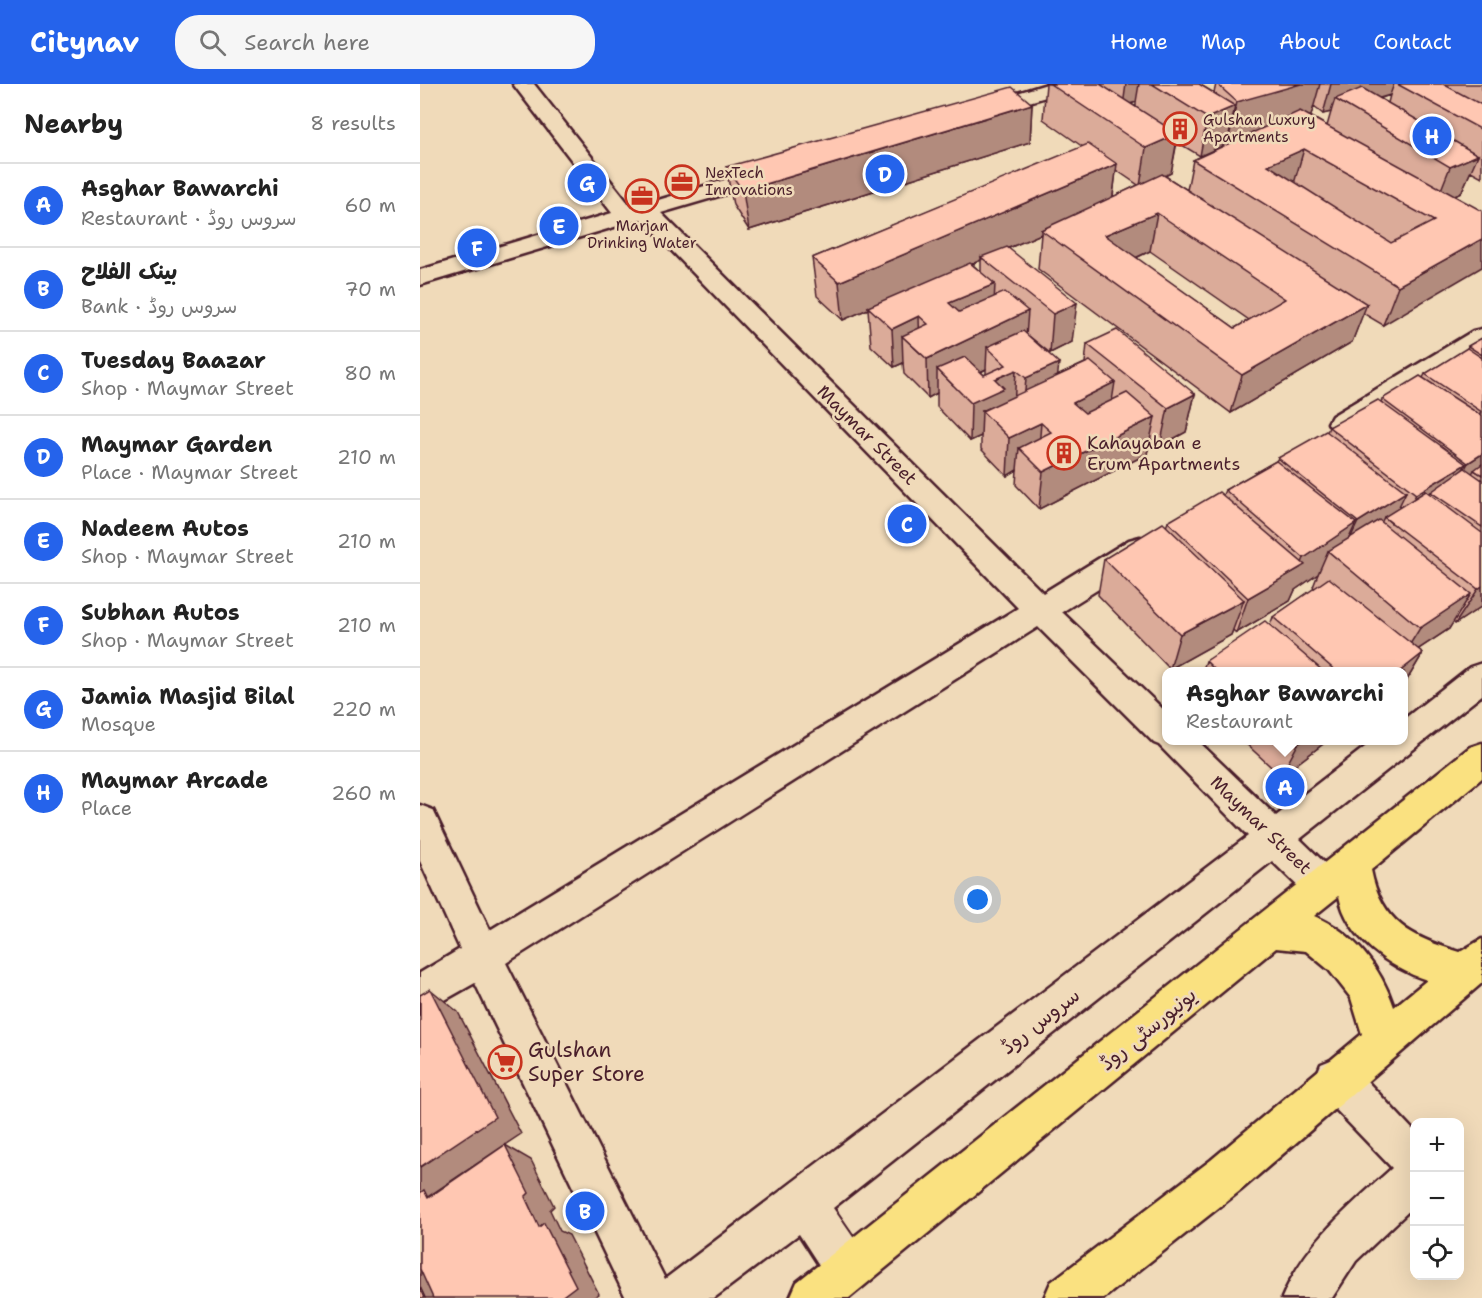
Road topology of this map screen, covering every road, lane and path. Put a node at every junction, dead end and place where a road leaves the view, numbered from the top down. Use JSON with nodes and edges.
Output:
{"nodes":[{"id":1,"x":523,"y":84,"type":"edge"},
{"id":2,"x":1069,"y":84,"type":"edge"},
{"id":3,"x":966,"y":115,"type":"edge"},
{"id":4,"x":795,"y":166,"type":"edge"},
{"id":5,"x":636,"y":214,"type":"junction"},
{"id":6,"x":422,"y":275,"type":"edge"},
{"id":7,"x":1482,"y":337,"type":"edge"},
{"id":8,"x":1321,"y":436,"type":"edge"},
{"id":9,"x":1160,"y":535,"type":"edge"},
{"id":10,"x":1039,"y":609,"type":"junction"},
{"id":11,"x":1482,"y":676,"type":"edge"},
{"id":12,"x":1162,"y":729,"type":"edge"},
{"id":13,"x":1408,"y":735,"type":"edge"},
{"id":14,"x":1178,"y":745,"type":"edge"},
{"id":15,"x":1395,"y":745,"type":"edge"},
{"id":16,"x":1482,"y":758,"type":"edge"},
{"id":17,"x":420,"y":821,"type":"edge"},
{"id":18,"x":1275,"y":839,"type":"junction"},
{"id":19,"x":1337,"y":874,"type":"junction"},
{"id":20,"x":1270,"y":929,"type":"junction"},
{"id":21,"x":483,"y":957,"type":"junction"},
{"id":22,"x":1473,"y":965,"type":"edge"},
{"id":23,"x":420,"y":995,"type":"edge"},
{"id":24,"x":1384,"y":1040,"type":"junction"},
{"id":25,"x":1336,"y":1079,"type":"junction"},
{"id":26,"x":1410,"y":1157,"type":"edge"},
{"id":27,"x":1410,"y":1181,"type":"edge"},
{"id":28,"x":804,"y":1203,"type":"junction"},
{"id":29,"x":848,"y":1269,"type":"junction"},
{"id":30,"x":650,"y":1298,"type":"edge"},
{"id":31,"x":677,"y":1298,"type":"edge"},
{"id":32,"x":813,"y":1298,"type":"edge"},
{"id":33,"x":1067,"y":1298,"type":"edge"},
{"id":34,"x":1305,"y":1298,"type":"edge"}],
"edges":[{"from":1,"to":5,"type":"street","name":"Maymar Street"},
{"from":2,"to":3,"type":"street"},
{"from":4,"to":5,"type":"street"},
{"from":5,"to":6,"type":"street"},
{"from":5,"to":10,"type":"street","name":"Maymar Street"},
{"from":7,"to":8,"type":"street"},
{"from":9,"to":10,"type":"street"},
{"from":10,"to":12,"type":"street","name":"Maymar Street"},
{"from":10,"to":21,"type":"street"},
{"from":11,"to":13,"type":"street"},
{"from":14,"to":18,"type":"street","name":"Maymar Street"},
{"from":15,"to":18,"type":"street","name":"سروس روڈ"},
{"from":16,"to":19,"type":"main road","name":"یونیورسٹی روڈ"},
{"from":17,"to":21,"type":"street"},
{"from":18,"to":19,"type":"street","name":"Maymar Street"},
{"from":18,"to":28,"type":"street","name":"سروس روڈ"},
{"from":19,"to":20,"type":"main road","name":"یونیورسٹی روڈ"},
{"from":19,"to":22,"type":"main road"},
{"from":20,"to":24,"type":"main road"},
{"from":20,"to":29,"type":"main road","name":"یونیورسٹی روڈ"},
{"from":21,"to":23,"type":"street"},
{"from":21,"to":30,"type":"street"},
{"from":22,"to":24,"type":"main road"},
{"from":24,"to":25,"type":"main road"},
{"from":25,"to":26,"type":"street"},
{"from":25,"to":33,"type":"main road"},
{"from":27,"to":34,"type":"street"},
{"from":28,"to":29,"type":"street"},
{"from":28,"to":31,"type":"street","name":"سروس روڈ"},
{"from":29,"to":32,"type":"main road","name":"یونیورسٹی روڈ"}]}
